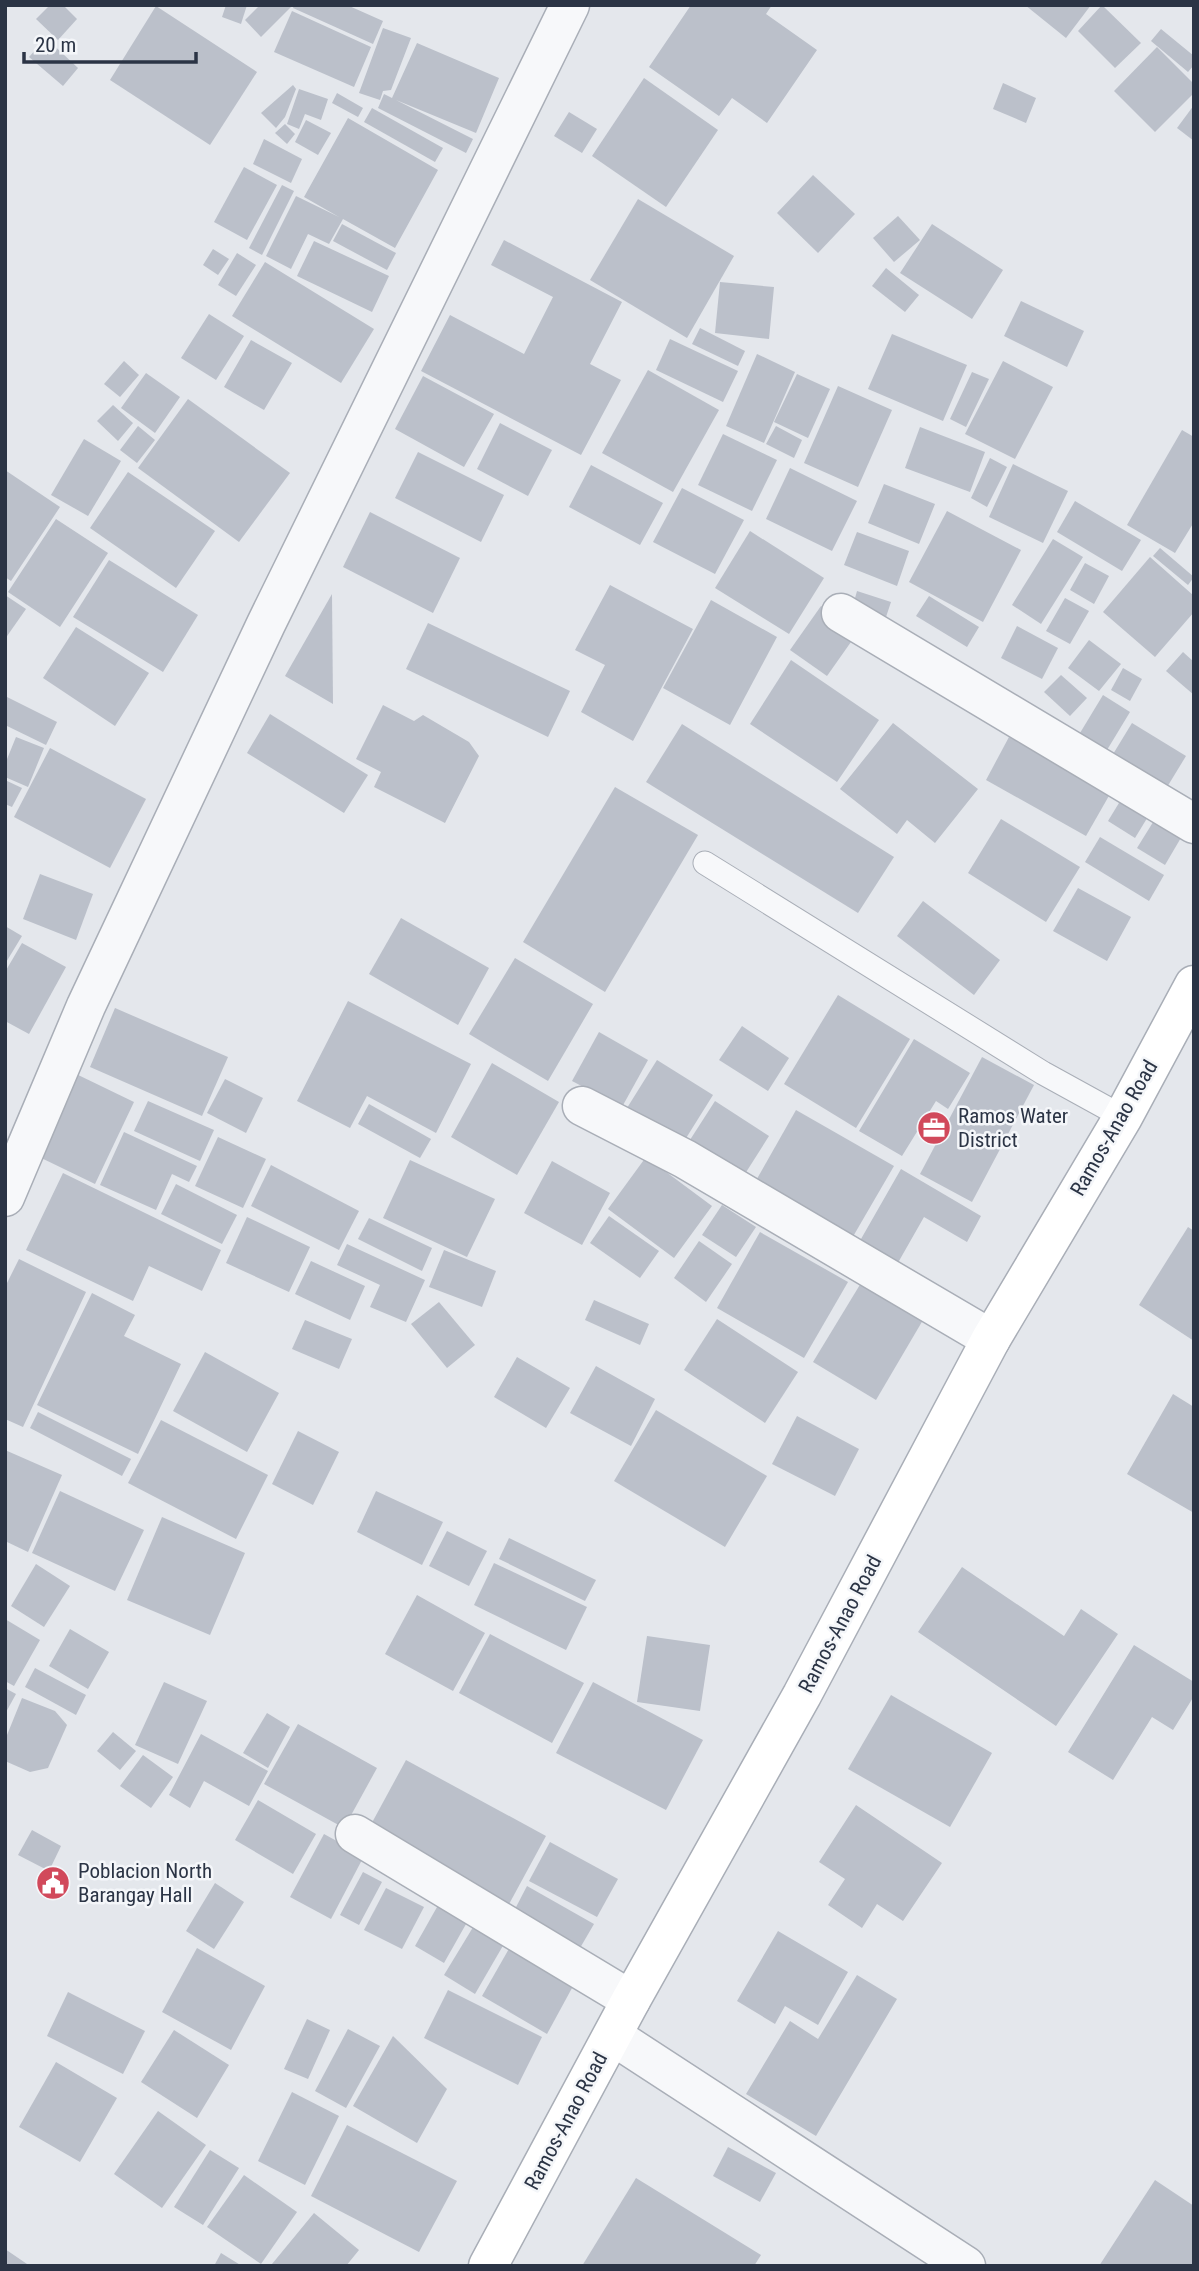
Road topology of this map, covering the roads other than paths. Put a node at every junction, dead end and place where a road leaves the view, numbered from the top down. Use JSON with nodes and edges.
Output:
{"nodes":[{"id":1,"x":570,"y":5,"type":"edge"},
{"id":2,"x":841,"y":613,"type":"dead end"},
{"id":3,"x":1194,"y":824,"type":"edge"},
{"id":4,"x":705,"y":863,"type":"dead end"},
{"id":5,"x":1194,"y":985,"type":"edge"},
{"id":6,"x":582,"y":1106,"type":"dead end"},
{"id":7,"x":1123,"y":1117,"type":"junction"},
{"id":8,"x":5,"y":1197,"type":"edge"},
{"id":9,"x":991,"y":1339,"type":"junction"},
{"id":10,"x":355,"y":1834,"type":"dead end"},
{"id":11,"x":631,"y":2000,"type":"junction"},
{"id":12,"x":613,"y":2036,"type":"junction"},
{"id":13,"x":488,"y":2266,"type":"edge"},
{"id":14,"x":966,"y":2266,"type":"edge"}],
"edges":[{"from":1,"to":8,"type":"street"},
{"from":2,"to":3,"type":"street"},
{"from":4,"to":7,"type":"lane"},
{"from":5,"to":7,"type":"main road","name":"Ramos-Anao Road"},
{"from":6,"to":9,"type":"street"},
{"from":7,"to":9,"type":"main road","name":"Ramos-Anao Road"},
{"from":9,"to":11,"type":"main road","name":"Ramos-Anao Road"},
{"from":10,"to":11,"type":"street"},
{"from":11,"to":12,"type":"main road","name":"Ramos-Anao Road"},
{"from":12,"to":13,"type":"main road","name":"Ramos-Anao Road"},
{"from":12,"to":14,"type":"street"}]}
